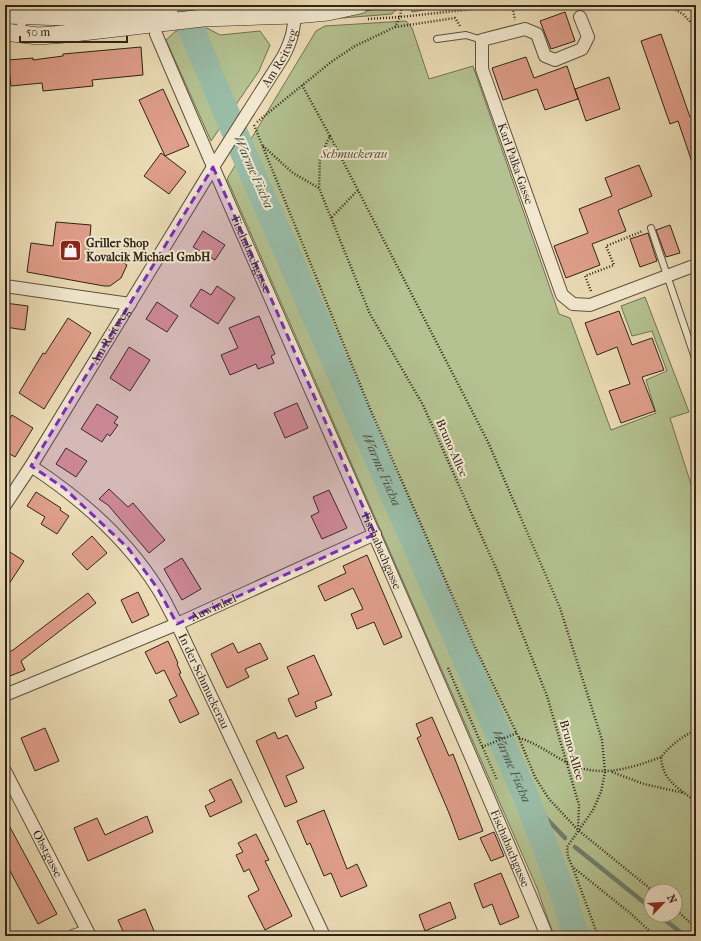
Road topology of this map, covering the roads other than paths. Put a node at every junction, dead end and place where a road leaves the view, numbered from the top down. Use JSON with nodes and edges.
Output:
{"nodes":[{"id":1,"x":63,"y":5,"type":"edge"},
{"id":2,"x":227,"y":5,"type":"edge"},
{"id":3,"x":360,"y":5,"type":"edge"},
{"id":4,"x":294,"y":10,"type":"edge"},
{"id":5,"x":140,"y":12,"type":"junction"},
{"id":6,"x":201,"y":13,"type":"junction"},
{"id":7,"x":171,"y":16,"type":"junction"},
{"id":8,"x":580,"y":17,"type":"dead end"},
{"id":9,"x":17,"y":18,"type":"edge"},
{"id":10,"x":156,"y":34,"type":"dead end"},
{"id":11,"x":437,"y":39,"type":"dead end"},
{"id":12,"x":482,"y":40,"type":"junction"},
{"id":13,"x":213,"y":167,"type":"junction"},
{"id":14,"x":651,"y":228,"type":"road end"},
{"id":15,"x":696,"y":265,"type":"edge"},
{"id":16,"x":668,"y":275,"type":"junction"},
{"id":17,"x":5,"y":286,"type":"edge"},
{"id":18,"x":130,"y":304,"type":"junction"},
{"id":19,"x":696,"y":361,"type":"edge"},
{"id":20,"x":31,"y":466,"type":"junction"},
{"id":21,"x":9,"y":490,"type":"edge"},
{"id":22,"x":5,"y":505,"type":"edge"},
{"id":23,"x":375,"y":534,"type":"junction"},
{"id":24,"x":177,"y":624,"type":"junction"},
{"id":25,"x":5,"y":695,"type":"edge"},
{"id":26,"x":5,"y":771,"type":"edge"},
{"id":27,"x":89,"y":933,"type":"edge"},
{"id":28,"x":73,"y":936,"type":"edge"},
{"id":29,"x":324,"y":936,"type":"edge"},
{"id":30,"x":547,"y":936,"type":"edge"}],
"edges":[{"from":1,"to":5,"type":"lane"},
{"from":2,"to":6,"type":"main road"},
{"from":3,"to":4,"type":"main road"},
{"from":4,"to":6,"type":"main road"},
{"from":4,"to":13,"type":"street","name":"Am Reitweg"},
{"from":5,"to":7,"type":"main road"},
{"from":5,"to":9,"type":"main road"},
{"from":6,"to":7,"type":"main road"},
{"from":7,"to":9,"type":"main road"},
{"from":8,"to":12,"type":"street"},
{"from":10,"to":13,"type":"street"},
{"from":11,"to":12,"type":"lane"},
{"from":12,"to":16,"type":"street","name":"Karl Palka-Gasse"},
{"from":13,"to":18,"type":"street","name":"Am Reitweg"},
{"from":13,"to":23,"type":"street","name":"Fischabachgasse"},
{"from":14,"to":16,"type":"lane"},
{"from":15,"to":16,"type":"street","name":"Karl Palka-Gasse"},
{"from":16,"to":19,"type":"lane"},
{"from":17,"to":18,"type":"street"},
{"from":18,"to":20,"type":"street","name":"Am Reitweg"},
{"from":20,"to":21,"type":"street","name":"Am Reitweg"},
{"from":20,"to":24,"type":"street","name":"In der Schmuckerau"},
{"from":21,"to":22,"type":"street","name":"Am Reitweg"},
{"from":23,"to":24,"type":"street","name":"Auwinkel"},
{"from":23,"to":30,"type":"street","name":"Fischabachgasse"},
{"from":24,"to":25,"type":"street","name":"Auwinkel"},
{"from":24,"to":29,"type":"street","name":"In der Schmuckerau"},
{"from":26,"to":27,"type":"street","name":"Obstgasse"},
{"from":27,"to":28,"type":"street"}]}
